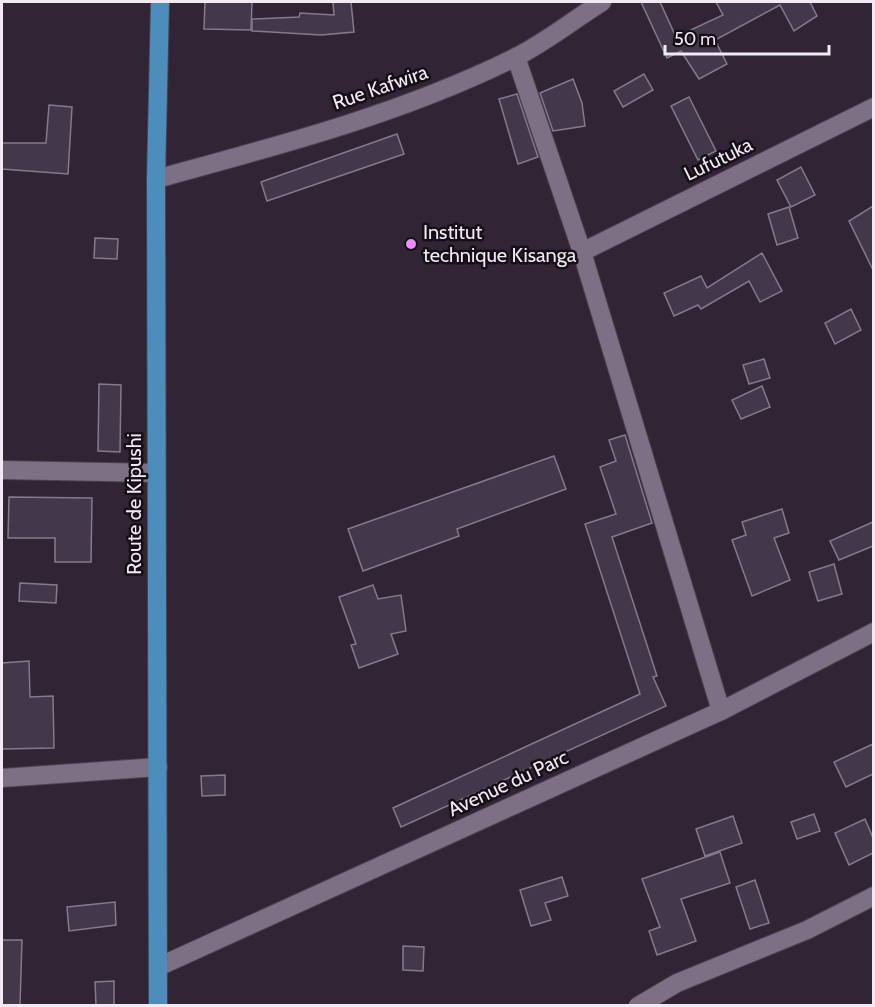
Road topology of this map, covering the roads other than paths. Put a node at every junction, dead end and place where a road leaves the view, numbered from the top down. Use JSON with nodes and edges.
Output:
{"nodes":[{"id":1,"x":160,"y":2,"type":"edge"},
{"id":2,"x":602,"y":2,"type":"edge"},
{"id":3,"x":516,"y":57,"type":"junction"},
{"id":4,"x":873,"y":107,"type":"edge"},
{"id":5,"x":156,"y":179,"type":"junction"},
{"id":6,"x":582,"y":252,"type":"junction"},
{"id":7,"x":2,"y":470,"type":"edge"},
{"id":8,"x":156,"y":473,"type":"junction"},
{"id":9,"x":873,"y":633,"type":"edge"},
{"id":10,"x":721,"y":711,"type":"junction"},
{"id":11,"x":158,"y":767,"type":"junction"},
{"id":12,"x":2,"y":778,"type":"edge"},
{"id":13,"x":873,"y":896,"type":"edge"},
{"id":14,"x":158,"y":967,"type":"junction"},
{"id":15,"x":158,"y":1005,"type":"edge"},
{"id":16,"x":638,"y":1005,"type":"edge"}],
"edges":[{"from":1,"to":5,"type":"main road","name":"Route de Kipushi"},
{"from":2,"to":3,"type":"street","name":"Rue Kafwira"},
{"from":3,"to":5,"type":"street","name":"Rue Kafwira"},
{"from":3,"to":6,"type":"street"},
{"from":4,"to":6,"type":"street","name":"Lufutuka"},
{"from":5,"to":8,"type":"main road","name":"Route de Kipushi"},
{"from":6,"to":10,"type":"street"},
{"from":7,"to":8,"type":"street"},
{"from":8,"to":11,"type":"main road","name":"Route de Kipushi"},
{"from":9,"to":10,"type":"street","name":"Avenue du Parc"},
{"from":10,"to":14,"type":"street","name":"Avenue du Parc"},
{"from":11,"to":12,"type":"street"},
{"from":11,"to":14,"type":"main road","name":"Route de Kipushi"},
{"from":13,"to":16,"type":"street"},
{"from":14,"to":15,"type":"main road","name":"Route de Kipushi"}]}
